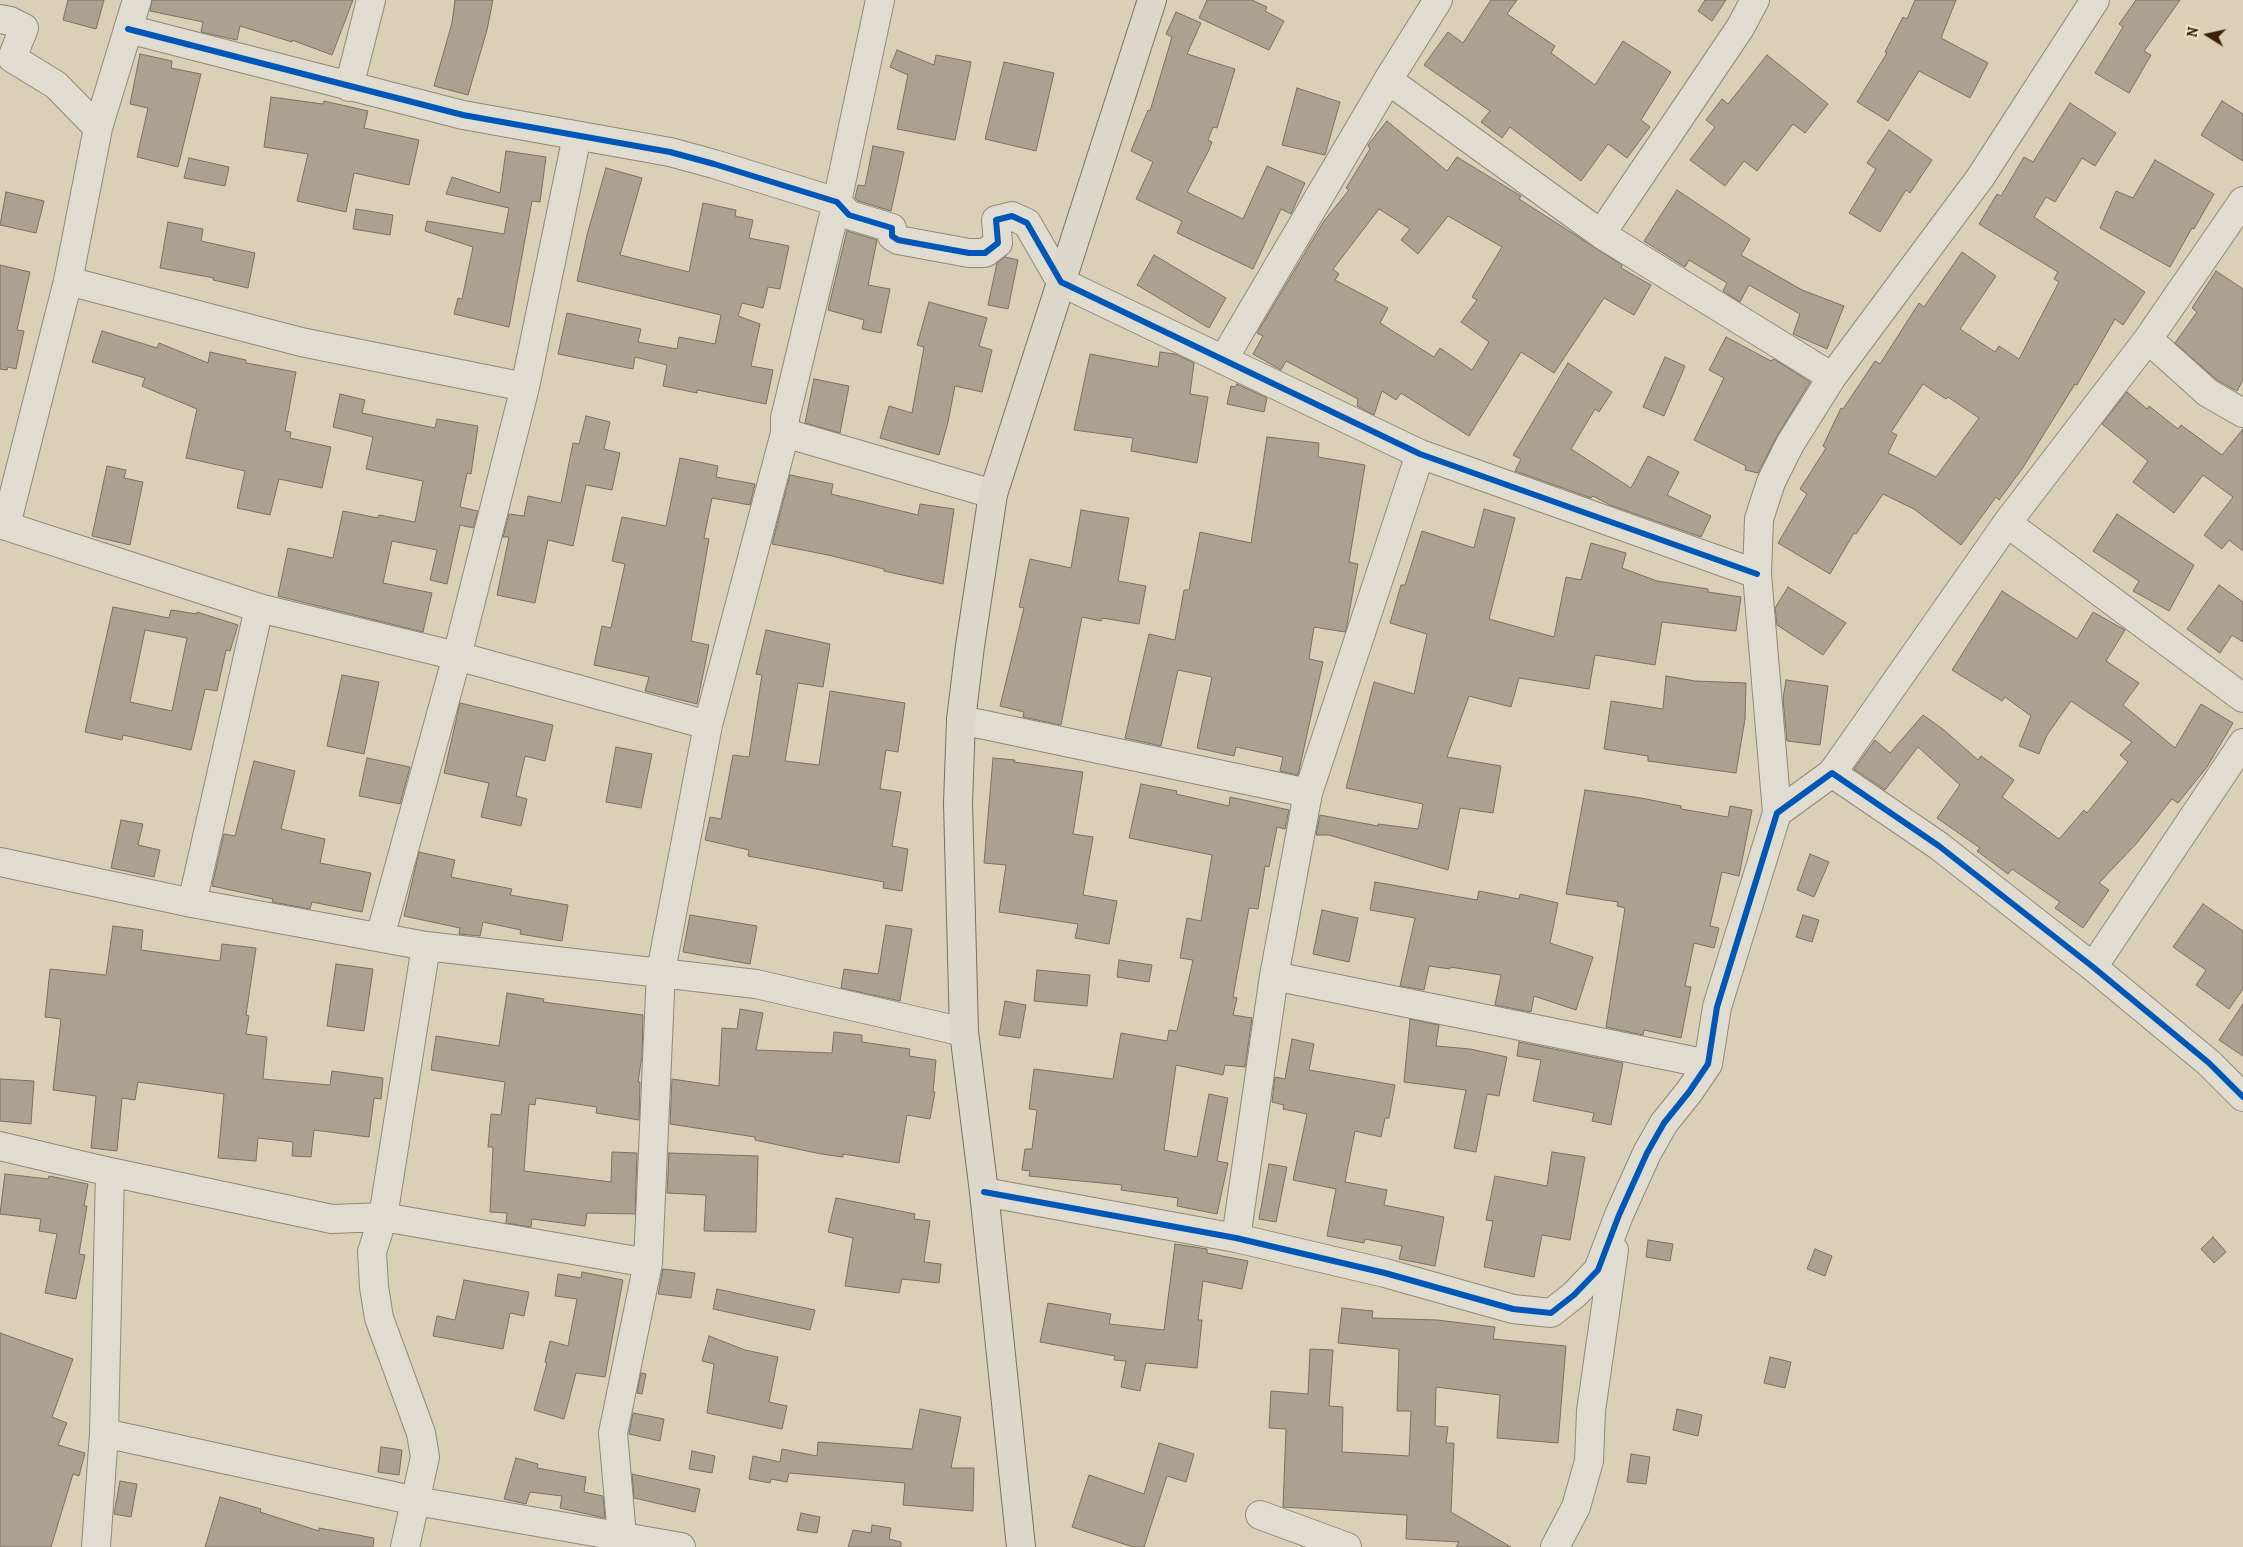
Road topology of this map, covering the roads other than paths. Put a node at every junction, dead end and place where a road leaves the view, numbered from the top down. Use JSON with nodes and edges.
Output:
{"nodes":[{"id":1,"x":137,"y":0,"type":"edge"},
{"id":2,"x":371,"y":0,"type":"edge"},
{"id":3,"x":880,"y":0,"type":"edge"},
{"id":4,"x":1152,"y":0,"type":"edge"},
{"id":5,"x":1438,"y":0,"type":"edge"},
{"id":6,"x":1755,"y":0,"type":"edge"},
{"id":7,"x":2095,"y":0,"type":"edge"},
{"id":8,"x":0,"y":19,"type":"edge"},
{"id":9,"x":128,"y":29,"type":"junction"},
{"id":10,"x":1388,"y":80,"type":"junction"},
{"id":11,"x":348,"y":87,"type":"junction"},
{"id":12,"x":98,"y":128,"type":"junction"},
{"id":13,"x":577,"y":136,"type":"junction"},
{"id":14,"x":2243,"y":201,"type":"edge"},
{"id":15,"x":837,"y":202,"type":"junction"},
{"id":16,"x":1601,"y":234,"type":"junction"},
{"id":17,"x":68,"y":281,"type":"junction"},
{"id":18,"x":1061,"y":282,"type":"junction"},
{"id":19,"x":2148,"y":339,"type":"junction"},
{"id":20,"x":1223,"y":360,"type":"junction"},
{"id":21,"x":1832,"y":377,"type":"junction"},
{"id":22,"x":525,"y":387,"type":"junction"},
{"id":23,"x":2243,"y":413,"type":"edge"},
{"id":24,"x":785,"y":433,"type":"junction"},
{"id":25,"x":1420,"y":454,"type":"junction"},
{"id":26,"x":994,"y":494,"type":"junction"},
{"id":27,"x":2007,"y":523,"type":"junction"},
{"id":28,"x":3,"y":524,"type":"edge"},
{"id":29,"x":1757,"y":574,"type":"junction"},
{"id":30,"x":258,"y":608,"type":"junction"},
{"id":31,"x":456,"y":656,"type":"junction"},
{"id":32,"x":2243,"y":698,"type":"edge"},
{"id":33,"x":962,"y":720,"type":"junction"},
{"id":34,"x":708,"y":725,"type":"junction"},
{"id":35,"x":2243,"y":743,"type":"edge"},
{"id":36,"x":1832,"y":773,"type":"junction"},
{"id":37,"x":1308,"y":793,"type":"junction"},
{"id":38,"x":1777,"y":813,"type":"junction"},
{"id":39,"x":0,"y":862,"type":"edge"},
{"id":40,"x":192,"y":903,"type":"junction"},
{"id":41,"x":380,"y":937,"type":"junction"},
{"id":42,"x":426,"y":946,"type":"junction"},
{"id":43,"x":2093,"y":967,"type":"junction"},
{"id":44,"x":661,"y":971,"type":"junction"},
{"id":45,"x":1274,"y":976,"type":"junction"},
{"id":46,"x":964,"y":1032,"type":"junction"},
{"id":47,"x":1708,"y":1064,"type":"junction"},
{"id":48,"x":2243,"y":1096,"type":"edge"},
{"id":49,"x":0,"y":1146,"type":"edge"},
{"id":50,"x":110,"y":1172,"type":"junction"},
{"id":51,"x":984,"y":1192,"type":"junction"},
{"id":52,"x":1619,"y":1215,"type":"junction"},
{"id":53,"x":383,"y":1217,"type":"junction"},
{"id":54,"x":1236,"y":1238,"type":"junction"},
{"id":55,"x":648,"y":1263,"type":"junction"},
{"id":56,"x":104,"y":1432,"type":"junction"},
{"id":57,"x":416,"y":1501,"type":"junction"},
{"id":58,"x":1260,"y":1515,"type":"dead end"},
{"id":59,"x":622,"y":1536,"type":"junction"},
{"id":60,"x":96,"y":1547,"type":"edge"},
{"id":61,"x":405,"y":1547,"type":"edge"},
{"id":62,"x":681,"y":1547,"type":"edge"},
{"id":63,"x":1021,"y":1547,"type":"edge"},
{"id":64,"x":1347,"y":1547,"type":"edge"},
{"id":65,"x":1555,"y":1547,"type":"edge"}],
"edges":[{"from":1,"to":9,"type":"street"},
{"from":2,"to":11,"type":"street"},
{"from":3,"to":15,"type":"street"},
{"from":4,"to":18,"type":"main road"},
{"from":5,"to":10,"type":"street"},
{"from":6,"to":16,"type":"street"},
{"from":7,"to":21,"type":"street"},
{"from":8,"to":12,"type":"street"},
{"from":9,"to":11,"type":"street"},
{"from":9,"to":12,"type":"street"},
{"from":10,"to":16,"type":"street"},
{"from":10,"to":20,"type":"street"},
{"from":11,"to":13,"type":"street"},
{"from":12,"to":17,"type":"street"},
{"from":13,"to":15,"type":"street"},
{"from":13,"to":22,"type":"street"},
{"from":14,"to":19,"type":"street"},
{"from":15,"to":18,"type":"street"},
{"from":15,"to":24,"type":"street"},
{"from":16,"to":21,"type":"street"},
{"from":17,"to":22,"type":"street"},
{"from":17,"to":28,"type":"street"},
{"from":18,"to":20,"type":"street"},
{"from":18,"to":26,"type":"main road"},
{"from":19,"to":23,"type":"street"},
{"from":19,"to":27,"type":"street"},
{"from":20,"to":25,"type":"street"},
{"from":21,"to":29,"type":"street"},
{"from":22,"to":31,"type":"street"},
{"from":24,"to":26,"type":"street"},
{"from":24,"to":34,"type":"street"},
{"from":25,"to":29,"type":"street"},
{"from":25,"to":37,"type":"street"},
{"from":26,"to":33,"type":"main road"},
{"from":27,"to":32,"type":"street"},
{"from":27,"to":36,"type":"street"},
{"from":28,"to":30,"type":"street"},
{"from":29,"to":38,"type":"street"},
{"from":30,"to":31,"type":"street"},
{"from":30,"to":40,"type":"street"},
{"from":31,"to":34,"type":"street"},
{"from":31,"to":41,"type":"street"},
{"from":33,"to":37,"type":"street"},
{"from":33,"to":46,"type":"main road"},
{"from":34,"to":44,"type":"street"},
{"from":35,"to":43,"type":"street"},
{"from":36,"to":38,"type":"street"},
{"from":36,"to":43,"type":"street"},
{"from":37,"to":45,"type":"street"},
{"from":38,"to":47,"type":"street"},
{"from":39,"to":40,"type":"street"},
{"from":40,"to":41,"type":"street"},
{"from":41,"to":42,"type":"street"},
{"from":42,"to":44,"type":"street"},
{"from":42,"to":53,"type":"street"},
{"from":43,"to":48,"type":"street"},
{"from":44,"to":46,"type":"street"},
{"from":44,"to":55,"type":"street"},
{"from":45,"to":47,"type":"street"},
{"from":45,"to":54,"type":"street"},
{"from":46,"to":51,"type":"main road"},
{"from":47,"to":52,"type":"street"},
{"from":49,"to":50,"type":"street"},
{"from":50,"to":53,"type":"street"},
{"from":50,"to":56,"type":"street"},
{"from":51,"to":54,"type":"street"},
{"from":51,"to":63,"type":"main road"},
{"from":52,"to":54,"type":"street"},
{"from":52,"to":65,"type":"street"},
{"from":53,"to":55,"type":"street"},
{"from":53,"to":57,"type":"street"},
{"from":55,"to":59,"type":"street"},
{"from":56,"to":57,"type":"street"},
{"from":56,"to":60,"type":"street"},
{"from":57,"to":59,"type":"street"},
{"from":57,"to":61,"type":"street"},
{"from":58,"to":64,"type":"street"},
{"from":59,"to":62,"type":"street"}]}
